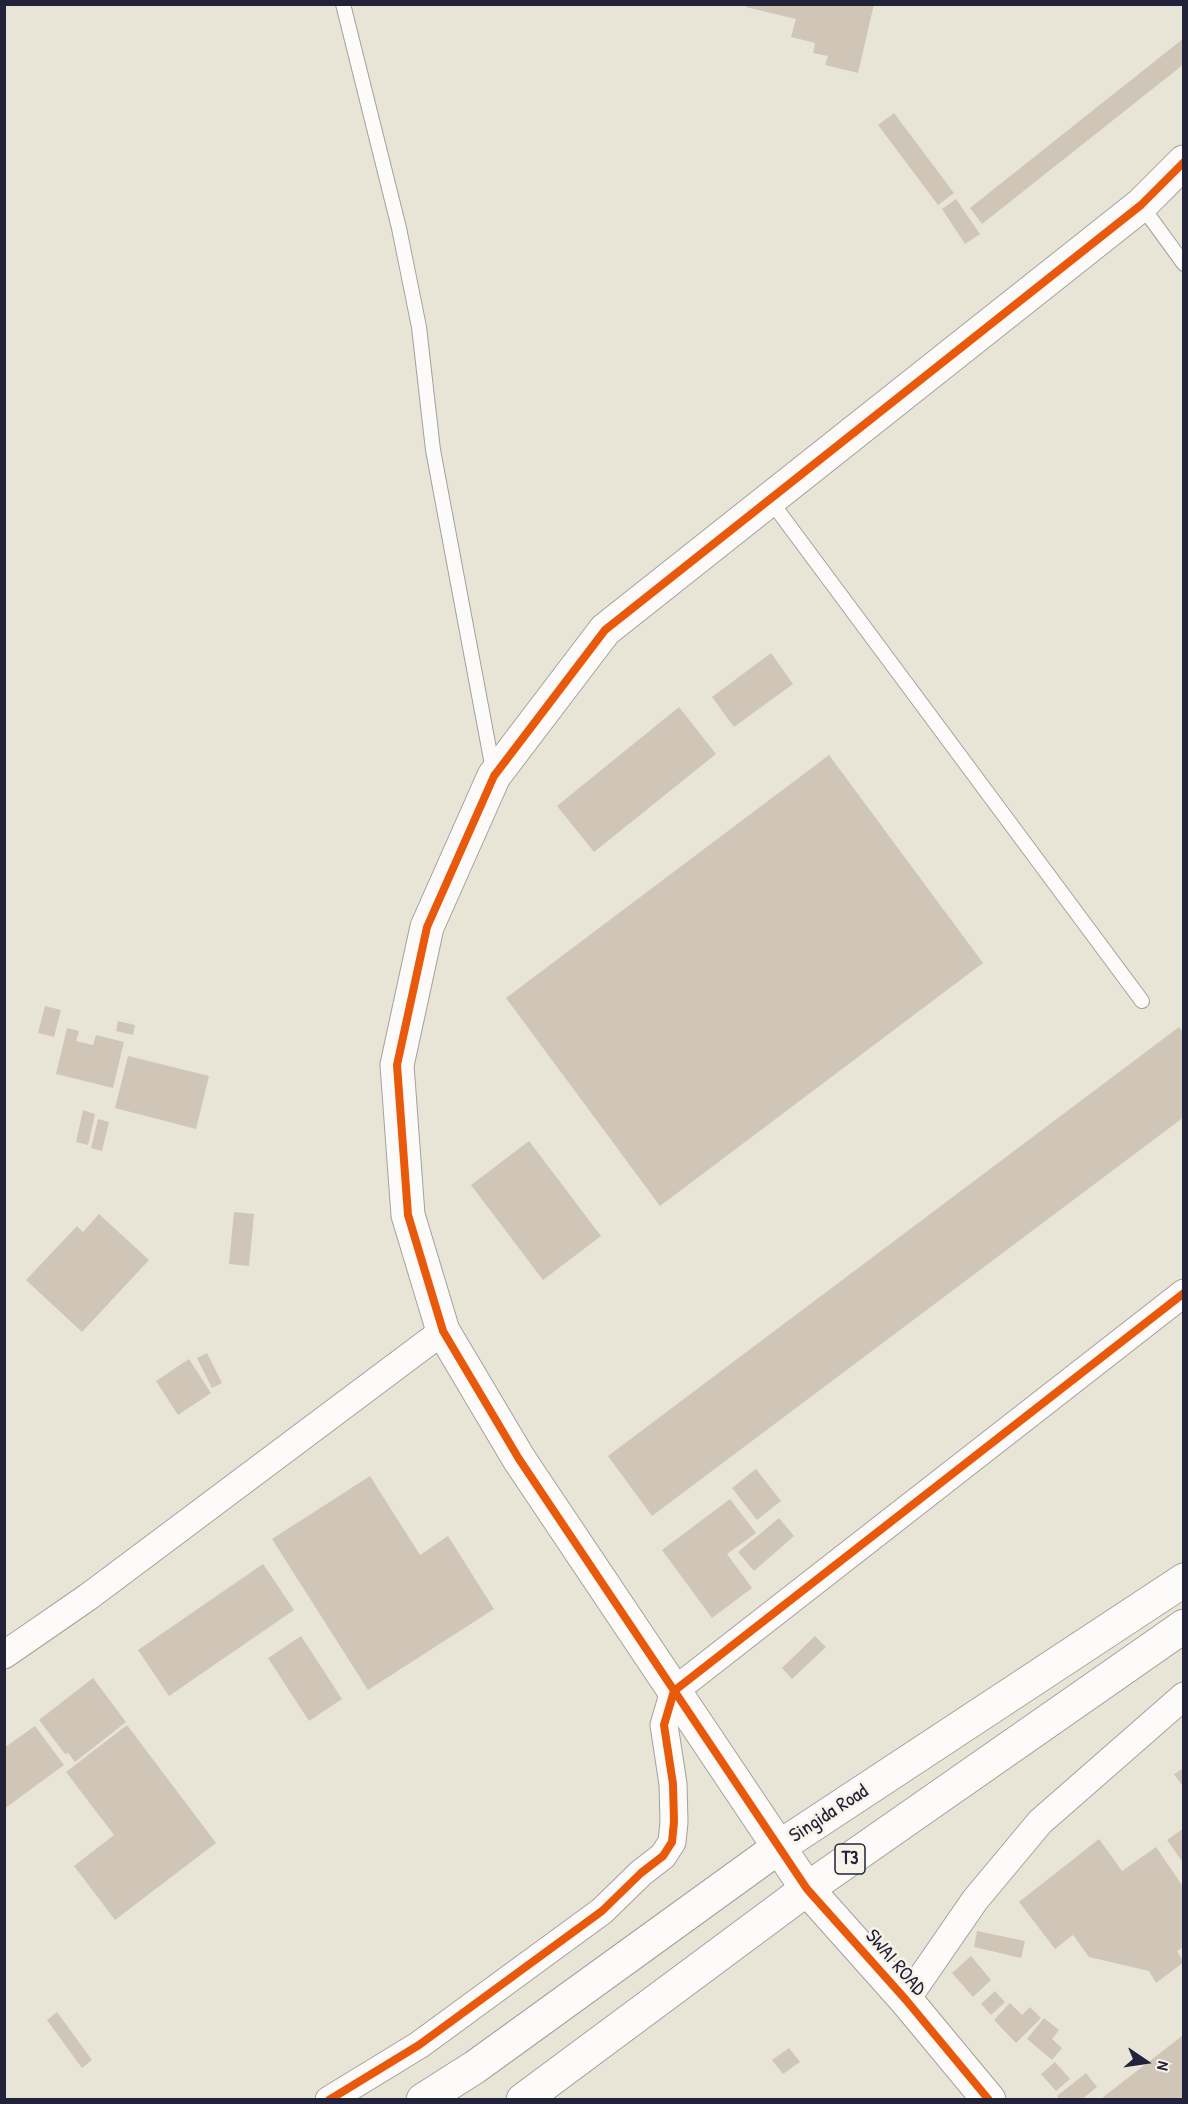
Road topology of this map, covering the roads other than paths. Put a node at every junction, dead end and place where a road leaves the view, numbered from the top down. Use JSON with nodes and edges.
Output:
{"nodes":[{"id":1,"x":343,"y":4,"type":"edge"},
{"id":2,"x":1184,"y":162,"type":"edge"},
{"id":3,"x":1141,"y":205,"type":"junction"},
{"id":4,"x":1184,"y":264,"type":"edge"},
{"id":5,"x":770,"y":501,"type":"junction"},
{"id":6,"x":494,"y":776,"type":"junction"},
{"id":7,"x":1142,"y":1001,"type":"dead end"},
{"id":8,"x":1184,"y":1293,"type":"edge"},
{"id":9,"x":443,"y":1331,"type":"junction"},
{"id":10,"x":1184,"y":1580,"type":"edge"},
{"id":11,"x":1184,"y":1626,"type":"edge"},
{"id":12,"x":4,"y":1654,"type":"edge"},
{"id":13,"x":674,"y":1690,"type":"junction"},
{"id":14,"x":1184,"y":1696,"type":"edge"},
{"id":15,"x":779,"y":1847,"type":"junction"},
{"id":16,"x":807,"y":1889,"type":"junction"},
{"id":17,"x":906,"y":2000,"type":"junction"},
{"id":18,"x":329,"y":2100,"type":"edge"},
{"id":19,"x":423,"y":2100,"type":"edge"},
{"id":20,"x":523,"y":2100,"type":"edge"},
{"id":21,"x":989,"y":2100,"type":"edge"}],
"edges":[{"from":1,"to":6,"type":"lane"},
{"from":2,"to":3,"type":"main road","name":"SWAI ROAD"},
{"from":3,"to":4,"type":"lane"},
{"from":3,"to":5,"type":"main road","name":"SWAI ROAD"},
{"from":5,"to":6,"type":"main road","name":"SWAI ROAD"},
{"from":5,"to":7,"type":"lane"},
{"from":6,"to":9,"type":"main road","name":"SWAI ROAD"},
{"from":8,"to":13,"type":"street"},
{"from":9,"to":12,"type":"street"},
{"from":9,"to":13,"type":"main road","name":"SWAI ROAD"},
{"from":10,"to":15,"type":"main road","name":"Singida Road","number":"T3"},
{"from":11,"to":16,"type":"main road","number":"T3"},
{"from":13,"to":15,"type":"main road","name":"SWAI ROAD"},
{"from":13,"to":18,"type":"street"},
{"from":14,"to":17,"type":"street"},
{"from":15,"to":16,"type":"main road","name":"SWAI ROAD"},
{"from":15,"to":19,"type":"main road","name":"Singida Road","number":"T3"},
{"from":16,"to":17,"type":"main road","name":"SWAI ROAD"},
{"from":16,"to":20,"type":"main road","number":"T3"},
{"from":17,"to":21,"type":"main road","name":"SWAI ROAD"}]}
